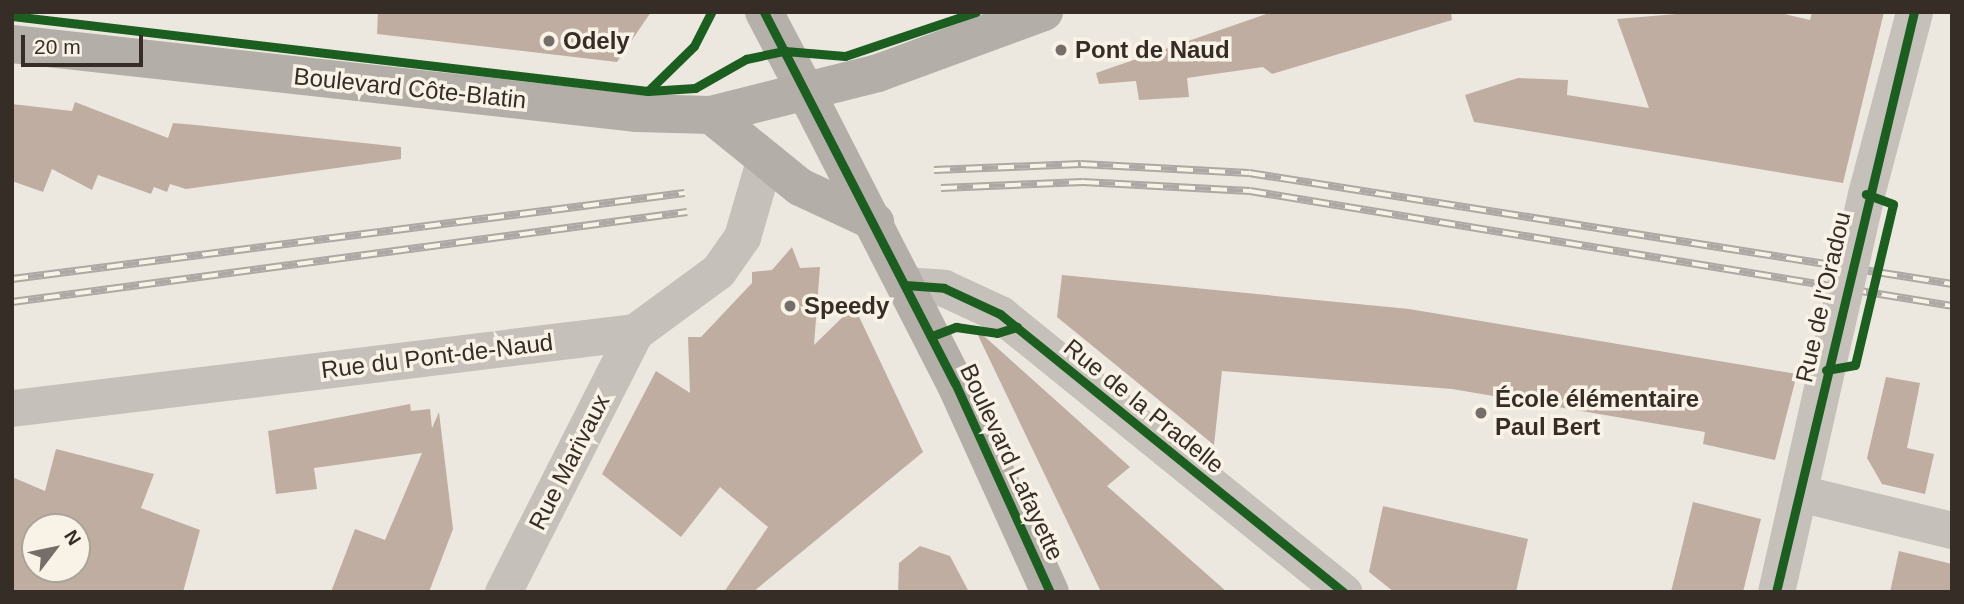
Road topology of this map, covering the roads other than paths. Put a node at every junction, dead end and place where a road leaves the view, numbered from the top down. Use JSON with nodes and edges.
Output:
{"nodes":[{"id":1,"x":764,"y":12,"type":"edge"},
{"id":2,"x":1043,"y":12,"type":"edge"},
{"id":3,"x":1914,"y":12,"type":"edge"},
{"id":4,"x":12,"y":44,"type":"edge"},
{"id":5,"x":806,"y":92,"type":"junction"},
{"id":6,"x":711,"y":116,"type":"junction"},
{"id":7,"x":765,"y":158,"type":"junction"},
{"id":8,"x":875,"y":222,"type":"junction"},
{"id":9,"x":905,"y":285,"type":"junction"},
{"id":10,"x":635,"y":332,"type":"junction"},
{"id":11,"x":12,"y":408,"type":"edge"},
{"id":12,"x":1799,"y":494,"type":"junction"},
{"id":13,"x":1952,"y":530,"type":"edge"},
{"id":14,"x":503,"y":592,"type":"edge"},
{"id":15,"x":1050,"y":592,"type":"edge"},
{"id":16,"x":1343,"y":592,"type":"edge"},
{"id":17,"x":1776,"y":592,"type":"edge"}],
"edges":[{"from":1,"to":5,"type":"main road","name":"Boulevard Lafayette"},
{"from":2,"to":5,"type":"main road","name":"Boulevard Côte-Blatin"},
{"from":3,"to":12,"type":"street","name":"Rue de l'Oradou","bridge":true},
{"from":4,"to":6,"type":"main road","name":"Boulevard Côte-Blatin"},
{"from":5,"to":6,"type":"main road","name":"Boulevard Côte-Blatin"},
{"from":5,"to":8,"type":"main road","name":"Boulevard Lafayette"},
{"from":6,"to":7,"type":"main road"},
{"from":7,"to":8,"type":"main road"},
{"from":7,"to":10,"type":"street","name":"Rue du Pont-de-Naud"},
{"from":8,"to":9,"type":"main road","name":"Boulevard Lafayette"},
{"from":9,"to":15,"type":"main road","name":"Boulevard Lafayette"},
{"from":9,"to":16,"type":"street","name":"Rue de la Pradelle"},
{"from":10,"to":11,"type":"street","name":"Rue du Pont-de-Naud"},
{"from":10,"to":14,"type":"street","name":"Rue Marivaux"},
{"from":12,"to":13,"type":"street"},
{"from":12,"to":17,"type":"street","name":"Rue de l'Oradou"}]}
